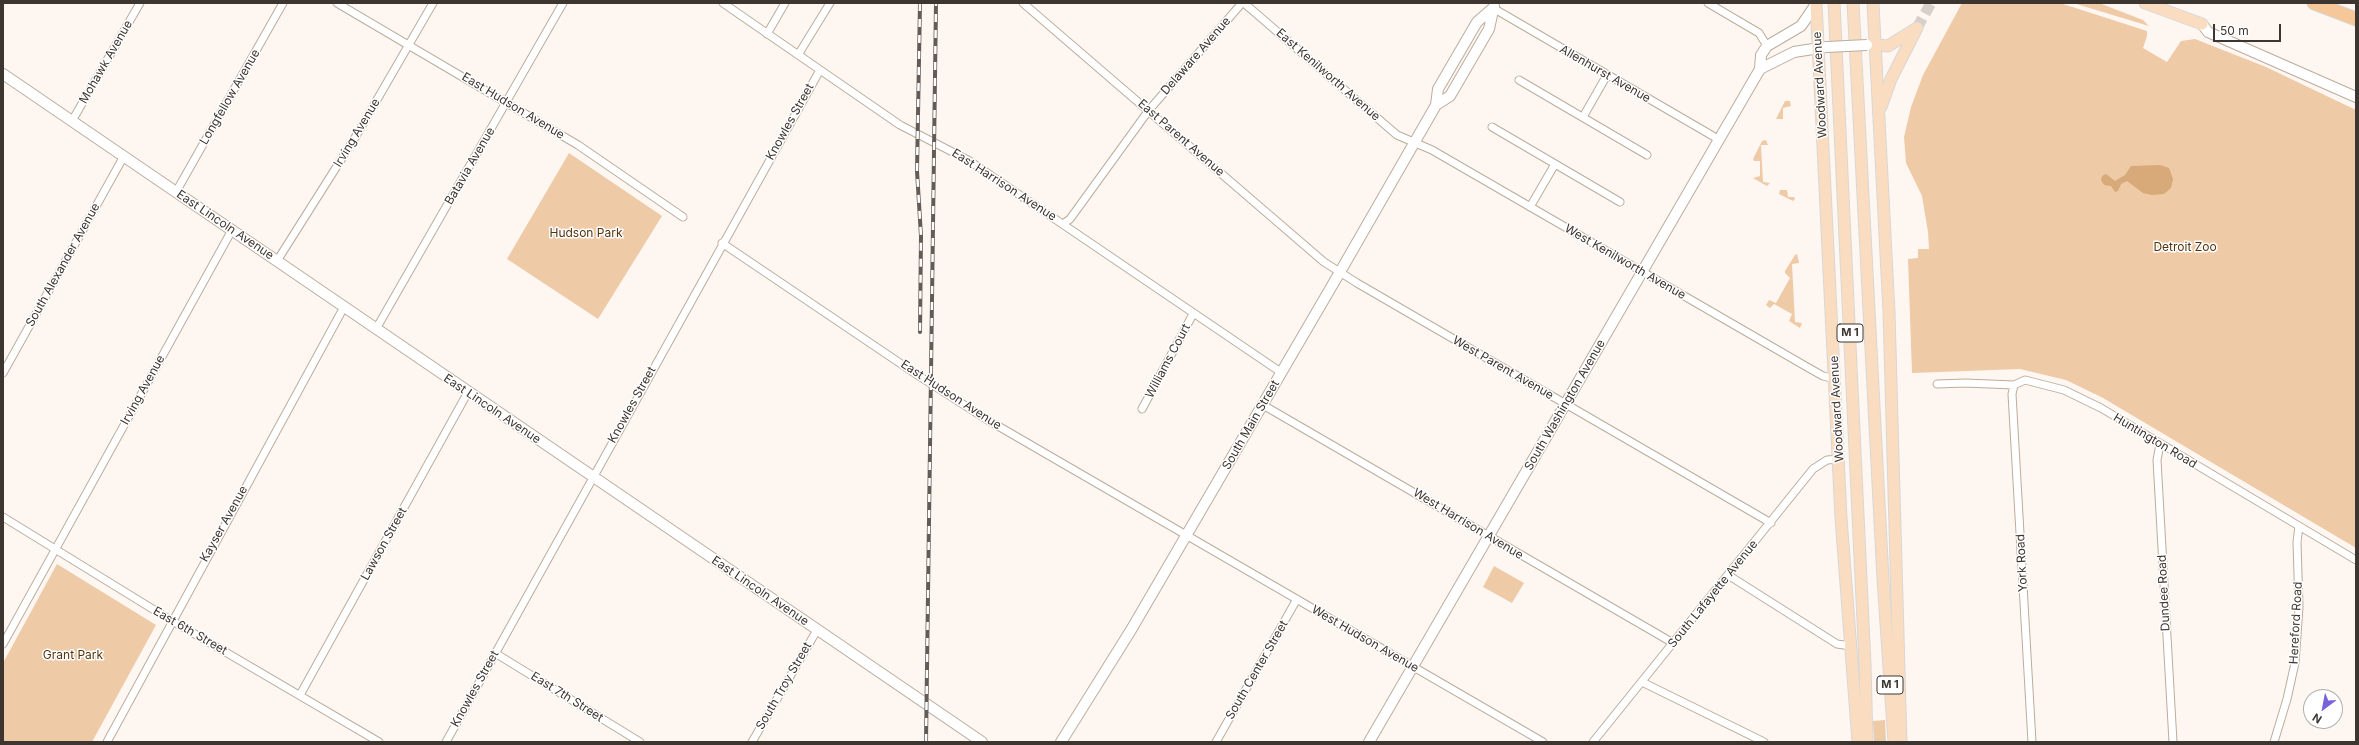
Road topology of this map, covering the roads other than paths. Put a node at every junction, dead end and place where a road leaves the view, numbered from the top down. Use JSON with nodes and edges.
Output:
{"nodes":[{"id":1,"x":140,"y":3,"type":"edge"},
{"id":2,"x":283,"y":3,"type":"edge"},
{"id":3,"x":337,"y":3,"type":"edge"},
{"id":4,"x":433,"y":3,"type":"edge"},
{"id":5,"x":563,"y":3,"type":"edge"},
{"id":6,"x":723,"y":3,"type":"edge"},
{"id":7,"x":785,"y":3,"type":"edge"},
{"id":8,"x":830,"y":3,"type":"edge"},
{"id":9,"x":1023,"y":3,"type":"edge"},
{"id":10,"x":1243,"y":3,"type":"edge"},
{"id":11,"x":1708,"y":3,"type":"edge"},
{"id":12,"x":1834,"y":3,"type":"edge"},
{"id":13,"x":1853,"y":3,"type":"edge"},
{"id":14,"x":1873,"y":3,"type":"edge"},
{"id":15,"x":2145,"y":3,"type":"edge"},
{"id":16,"x":2314,"y":3,"type":"edge"},
{"id":17,"x":1816,"y":4,"type":"edge"},
{"id":18,"x":1495,"y":6,"type":"edge"},
{"id":19,"x":2356,"y":19,"type":"edge"},
{"id":20,"x":2202,"y":24,"type":"joint"},
{"id":21,"x":767,"y":34,"type":"junction"},
{"id":22,"x":409,"y":45,"type":"junction"},
{"id":23,"x":1871,"y":45,"type":"junction"},
{"id":24,"x":1767,"y":46,"type":"junction"},
{"id":25,"x":1822,"y":47,"type":"junction"},
{"id":26,"x":798,"y":55,"type":"junction"},
{"id":27,"x":1760,"y":69,"type":"junction"},
{"id":28,"x":820,"y":70,"type":"junction"},
{"id":29,"x":1607,"y":75,"type":"junction"},
{"id":30,"x":4,"y":79,"type":"edge"},
{"id":31,"x":1519,"y":80,"type":"dead end"},
{"id":32,"x":2356,"y":98,"type":"edge"},
{"id":33,"x":507,"y":101,"type":"junction"},
{"id":34,"x":1149,"y":110,"type":"junction"},
{"id":35,"x":1879,"y":111,"type":"junction"},
{"id":36,"x":1583,"y":117,"type":"junction"},
{"id":37,"x":72,"y":121,"type":"junction"},
{"id":38,"x":1492,"y":127,"type":"dead end"},
{"id":39,"x":1718,"y":139,"type":"junction"},
{"id":40,"x":1415,"y":143,"type":"junction"},
{"id":41,"x":1647,"y":155,"type":"dead end"},
{"id":42,"x":124,"y":156,"type":"junction"},
{"id":43,"x":1555,"y":164,"type":"junction"},
{"id":44,"x":176,"y":192,"type":"junction"},
{"id":45,"x":1620,"y":202,"type":"dead end"},
{"id":46,"x":1530,"y":207,"type":"junction"},
{"id":47,"x":683,"y":217,"type":"dead end"},
{"id":48,"x":1063,"y":224,"type":"junction"},
{"id":49,"x":232,"y":230,"type":"junction"},
{"id":50,"x":722,"y":243,"type":"junction"},
{"id":51,"x":277,"y":261,"type":"junction"},
{"id":52,"x":1340,"y":272,"type":"junction"},
{"id":53,"x":1642,"y":272,"type":"junction"},
{"id":54,"x":344,"y":307,"type":"junction"},
{"id":55,"x":1193,"y":314,"type":"junction"},
{"id":56,"x":376,"y":329,"type":"junction"},
{"id":57,"x":3,"y":373,"type":"edge"},
{"id":58,"x":1282,"y":373,"type":"junction"},
{"id":59,"x":1835,"y":379,"type":"junction"},
{"id":60,"x":1937,"y":384,"type":"dead end"},
{"id":61,"x":2014,"y":385,"type":"junction"},
{"id":62,"x":468,"y":392,"type":"junction"},
{"id":63,"x":1565,"y":404,"type":"junction"},
{"id":64,"x":1263,"y":405,"type":"junction"},
{"id":65,"x":1142,"y":409,"type":"dead end"},
{"id":66,"x":2160,"y":444,"type":"junction"},
{"id":67,"x":1839,"y":459,"type":"junction"},
{"id":68,"x":592,"y":477,"type":"junction"},
{"id":69,"x":3,"y":517,"type":"edge"},
{"id":70,"x":1771,"y":523,"type":"junction"},
{"id":71,"x":2299,"y":526,"type":"junction"},
{"id":72,"x":1187,"y":536,"type":"junction"},
{"id":73,"x":1489,"y":537,"type":"junction"},
{"id":74,"x":55,"y":550,"type":"junction"},
{"id":75,"x":2356,"y":560,"type":"edge"},
{"id":76,"x":1728,"y":575,"type":"junction"},
{"id":77,"x":1297,"y":599,"type":"junction"},
{"id":78,"x":171,"y":620,"type":"junction"},
{"id":79,"x":817,"y":630,"type":"junction"},
{"id":80,"x":1673,"y":643,"type":"junction"},
{"id":81,"x":3,"y":644,"type":"edge"},
{"id":82,"x":1851,"y":646,"type":"junction"},
{"id":83,"x":495,"y":653,"type":"junction"},
{"id":84,"x":1413,"y":666,"type":"junction"},
{"id":85,"x":1642,"y":682,"type":"junction"},
{"id":86,"x":300,"y":695,"type":"junction"},
{"id":87,"x":106,"y":742,"type":"edge"},
{"id":88,"x":379,"y":742,"type":"edge"},
{"id":89,"x":446,"y":742,"type":"edge"},
{"id":90,"x":640,"y":742,"type":"edge"},
{"id":91,"x":752,"y":742,"type":"edge"},
{"id":92,"x":982,"y":742,"type":"edge"},
{"id":93,"x":1061,"y":742,"type":"edge"},
{"id":94,"x":1216,"y":742,"type":"edge"},
{"id":95,"x":1369,"y":742,"type":"edge"},
{"id":96,"x":1544,"y":742,"type":"edge"},
{"id":97,"x":1593,"y":742,"type":"edge"},
{"id":98,"x":1764,"y":742,"type":"edge"},
{"id":99,"x":1858,"y":742,"type":"edge"},
{"id":100,"x":1867,"y":742,"type":"edge"},
{"id":101,"x":1894,"y":742,"type":"edge"},
{"id":102,"x":1901,"y":742,"type":"edge"},
{"id":103,"x":2032,"y":742,"type":"edge"},
{"id":104,"x":2173,"y":742,"type":"edge"},
{"id":105,"x":2274,"y":742,"type":"edge"}],
"edges":[{"from":1,"to":37,"type":"street","name":"Mohawk Avenue"},
{"from":2,"to":44,"type":"street","name":"Longfellow Avenue"},
{"from":3,"to":22,"type":"street","name":"East Hudson Avenue"},
{"from":4,"to":22,"type":"street","name":"Irving Avenue"},
{"from":5,"to":33,"type":"street","name":"Batavia Avenue"},
{"from":6,"to":21,"type":"street","name":"East Harrison Avenue"},
{"from":7,"to":21,"type":"street"},
{"from":8,"to":26,"type":"street"},
{"from":9,"to":34,"type":"street","name":"East Parent Avenue"},
{"from":10,"to":34,"type":"street","name":"Delaware Avenue"},
{"from":10,"to":40,"type":"street","name":"East Kenilworth Avenue"},
{"from":11,"to":24,"type":"street"},
{"from":12,"to":100,"type":"main road","name":"Woodward Avenue","number":"M 1"},
{"from":13,"to":101,"type":"main road","number":"M 1"},
{"from":14,"to":23,"type":"main road"},
{"from":15,"to":20,"type":"main road"},
{"from":16,"to":19,"type":"highway"},
{"from":17,"to":24,"type":"main road"},
{"from":17,"to":25,"type":"main road","name":"Woodward Avenue"},
{"from":18,"to":29,"type":"street","name":"Allenhurst Avenue"},
{"from":18,"to":40,"type":"main road","name":"South Main Street"},
{"from":20,"to":32,"type":"main road"},
{"from":21,"to":26,"type":"street","name":"East Harrison Avenue"},
{"from":22,"to":33,"type":"street","name":"East Hudson Avenue"},
{"from":22,"to":51,"type":"street","name":"Irving Avenue"},
{"from":23,"to":25,"type":"main road","bridge":true},
{"from":23,"to":35,"type":"main road"},
{"from":23,"to":35,"type":"main road"},
{"from":24,"to":27,"type":"main road","name":"South Washington Avenue"},
{"from":25,"to":27,"type":"main road"},
{"from":25,"to":59,"type":"main road","name":"Woodward Avenue"},
{"from":26,"to":28,"type":"street","name":"East Harrison Avenue"},
{"from":27,"to":39,"type":"main road","name":"South Washington Avenue"},
{"from":28,"to":48,"type":"street","name":"East Harrison Avenue"},
{"from":28,"to":50,"type":"street","name":"Knowles Street"},
{"from":29,"to":36,"type":"street"},
{"from":29,"to":39,"type":"street","name":"Allenhurst Avenue"},
{"from":30,"to":37,"type":"main road","name":"East Lincoln Avenue"},
{"from":31,"to":36,"type":"street"},
{"from":33,"to":47,"type":"street","name":"East Hudson Avenue"},
{"from":33,"to":56,"type":"street","name":"Batavia Avenue"},
{"from":34,"to":48,"type":"street","name":"Delaware Avenue"},
{"from":34,"to":52,"type":"street","name":"East Parent Avenue"},
{"from":35,"to":102,"type":"main road"},
{"from":36,"to":41,"type":"street"},
{"from":37,"to":42,"type":"main road","name":"East Lincoln Avenue"},
{"from":38,"to":43,"type":"street"},
{"from":39,"to":53,"type":"main road","name":"South Washington Avenue"},
{"from":40,"to":46,"type":"street","name":"West Kenilworth Avenue"},
{"from":40,"to":52,"type":"main road","name":"South Main Street"},
{"from":42,"to":44,"type":"main road","name":"East Lincoln Avenue"},
{"from":42,"to":57,"type":"street","name":"South Alexander Avenue"},
{"from":43,"to":45,"type":"street"},
{"from":43,"to":46,"type":"street"},
{"from":44,"to":49,"type":"main road","name":"East Lincoln Avenue"},
{"from":46,"to":53,"type":"street","name":"West Kenilworth Avenue"},
{"from":48,"to":55,"type":"street","name":"East Harrison Avenue"},
{"from":49,"to":51,"type":"main road","name":"East Lincoln Avenue"},
{"from":49,"to":74,"type":"street","name":"Irving Avenue"},
{"from":50,"to":68,"type":"street","name":"Knowles Street"},
{"from":50,"to":72,"type":"street","name":"East Hudson Avenue"},
{"from":51,"to":54,"type":"main road","name":"East Lincoln Avenue"},
{"from":52,"to":58,"type":"main road","name":"South Main Street"},
{"from":52,"to":63,"type":"street","name":"West Parent Avenue"},
{"from":53,"to":59,"type":"street","name":"West Kenilworth Avenue"},
{"from":53,"to":63,"type":"main road","name":"South Washington Avenue"},
{"from":54,"to":56,"type":"main road","name":"East Lincoln Avenue"},
{"from":54,"to":78,"type":"street","name":"Kayser Avenue"},
{"from":55,"to":58,"type":"street","name":"East Harrison Avenue"},
{"from":55,"to":65,"type":"street","name":"Williams Court"},
{"from":56,"to":62,"type":"main road","name":"East Lincoln Avenue"},
{"from":58,"to":64,"type":"main road","name":"South Main Street"},
{"from":59,"to":67,"type":"main road","name":"Woodward Avenue"},
{"from":60,"to":61,"type":"street","name":"Huntington Road"},
{"from":61,"to":66,"type":"street","name":"Huntington Road"},
{"from":61,"to":103,"type":"street","name":"York Road"},
{"from":62,"to":68,"type":"main road","name":"East Lincoln Avenue"},
{"from":62,"to":86,"type":"street","name":"Lawson Street"},
{"from":63,"to":70,"type":"street","name":"West Parent Avenue"},
{"from":63,"to":73,"type":"main road","name":"South Washington Avenue"},
{"from":64,"to":72,"type":"main road","name":"South Main Street"},
{"from":64,"to":73,"type":"street","name":"West Harrison Avenue"},
{"from":66,"to":71,"type":"street","name":"Huntington Road"},
{"from":66,"to":104,"type":"street","name":"Dundee Road"},
{"from":67,"to":70,"type":"street","name":"South Lafayette Avenue"},
{"from":67,"to":82,"type":"main road","name":"Woodward Avenue"},
{"from":68,"to":79,"type":"main road","name":"East Lincoln Avenue"},
{"from":68,"to":83,"type":"street","name":"Knowles Street"},
{"from":69,"to":74,"type":"street","name":"East 6th Street"},
{"from":70,"to":76,"type":"street","name":"South Lafayette Avenue"},
{"from":71,"to":75,"type":"street","name":"Huntington Road"},
{"from":71,"to":105,"type":"street","name":"Hereford Road"},
{"from":72,"to":77,"type":"street","name":"West Hudson Avenue"},
{"from":72,"to":93,"type":"main road","name":"South Main Street"},
{"from":73,"to":80,"type":"street","name":"West Harrison Avenue"},
{"from":73,"to":84,"type":"main road","name":"South Washington Avenue"},
{"from":74,"to":78,"type":"street","name":"East 6th Street"},
{"from":74,"to":81,"type":"street","name":"Irving Avenue"},
{"from":76,"to":80,"type":"street","name":"South Lafayette Avenue"},
{"from":76,"to":82,"type":"street"},
{"from":77,"to":84,"type":"street","name":"West Hudson Avenue"},
{"from":77,"to":94,"type":"street","name":"South Center Street"},
{"from":78,"to":86,"type":"street","name":"East 6th Street"},
{"from":78,"to":87,"type":"street","name":"Kayser Avenue"},
{"from":79,"to":91,"type":"street","name":"South Troy Street"},
{"from":79,"to":92,"type":"main road","name":"East Lincoln Avenue"},
{"from":80,"to":85,"type":"street","name":"South Lafayette Avenue"},
{"from":82,"to":99,"type":"main road","name":"Woodward Avenue"},
{"from":83,"to":89,"type":"street","name":"Knowles Street"},
{"from":83,"to":90,"type":"street","name":"East 7th Street"},
{"from":84,"to":95,"type":"main road","name":"South Washington Avenue"},
{"from":84,"to":96,"type":"street","name":"West Hudson Avenue"},
{"from":85,"to":97,"type":"street","name":"South Lafayette Avenue"},
{"from":85,"to":98,"type":"street"},
{"from":86,"to":88,"type":"street","name":"East 6th Street"}]}
